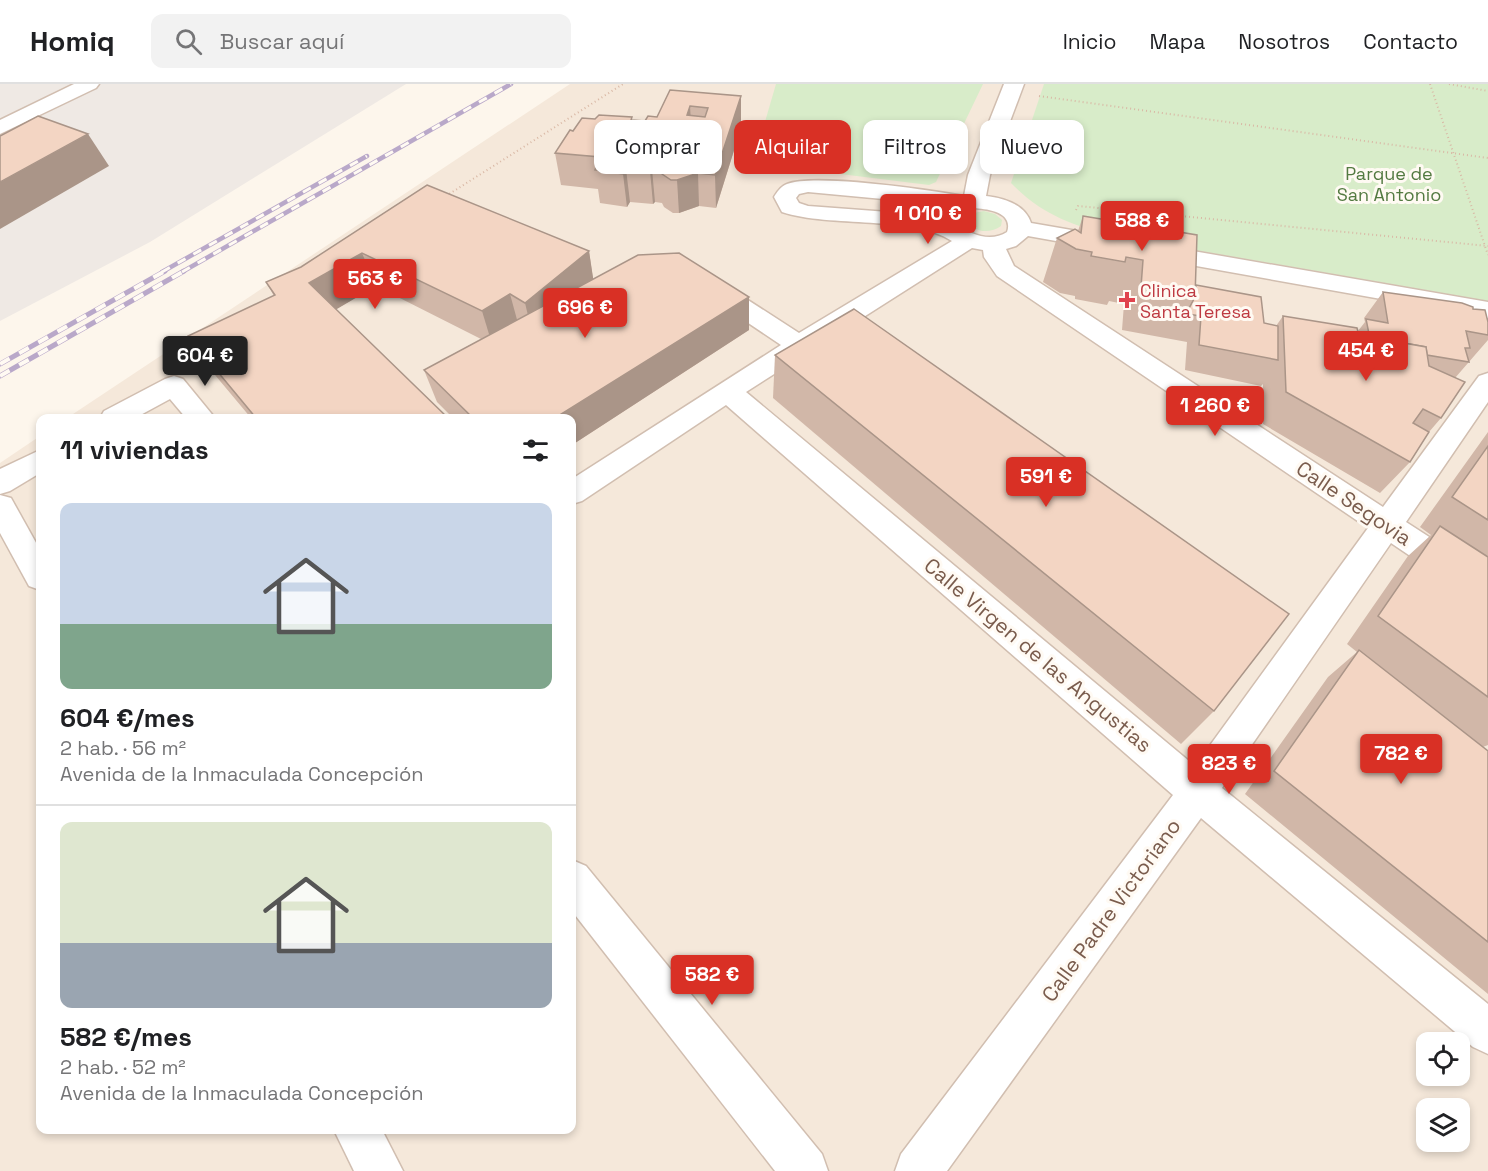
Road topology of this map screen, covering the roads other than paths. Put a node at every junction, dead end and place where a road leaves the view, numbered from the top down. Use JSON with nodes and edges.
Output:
{"nodes":[{"id":1,"x":89,"y":84,"type":"edge"},
{"id":2,"x":1014,"y":84,"type":"edge"},
{"id":3,"x":0,"y":128,"type":"edge"},
{"id":4,"x":969,"y":202,"type":"junction"},
{"id":5,"x":1022,"y":228,"type":"junction"},
{"id":6,"x":971,"y":237,"type":"junction"},
{"id":7,"x":693,"y":274,"type":"edge"},
{"id":8,"x":1488,"y":310,"type":"edge"},
{"id":9,"x":799,"y":345,"type":"junction"},
{"id":10,"x":1488,"y":382,"type":"edge"},
{"id":11,"x":727,"y":392,"type":"junction"},
{"id":12,"x":121,"y":414,"type":"edge"},
{"id":13,"x":198,"y":414,"type":"edge"},
{"id":14,"x":36,"y":462,"type":"edge"},
{"id":15,"x":0,"y":483,"type":"edge"},
{"id":16,"x":576,"y":490,"type":"edge"},
{"id":17,"x":0,"y":506,"type":"edge"},
{"id":18,"x":1389,"y":525,"type":"junction"},
{"id":19,"x":36,"y":570,"type":"edge"},
{"id":20,"x":1488,"y":592,"type":"edge"},
{"id":21,"x":1198,"y":792,"type":"junction"},
{"id":22,"x":576,"y":885,"type":"edge"},
{"id":23,"x":1488,"y":1032,"type":"edge"},
{"id":24,"x":359,"y":1134,"type":"edge"},
{"id":25,"x":380,"y":1171,"type":"edge"},
{"id":26,"x":805,"y":1171,"type":"edge"},
{"id":27,"x":918,"y":1171,"type":"edge"}],
"edges":[{"from":1,"to":3,"type":"street"},
{"from":2,"to":4,"type":"street"},
{"from":4,"to":5,"type":"street"},
{"from":4,"to":6,"type":"street"},
{"from":4,"to":6,"type":"street"},
{"from":5,"to":6,"type":"street"},
{"from":5,"to":8,"type":"street"},
{"from":6,"to":9,"type":"street"},
{"from":6,"to":18,"type":"street","name":"Calle Segovia"},
{"from":7,"to":9,"type":"street"},
{"from":9,"to":11,"type":"street"},
{"from":10,"to":18,"type":"street","name":"Calle Padre Victoriano"},
{"from":11,"to":16,"type":"street"},
{"from":11,"to":21,"type":"street","name":"Calle Virgen de las Angustias"},
{"from":12,"to":13,"type":"street"},
{"from":14,"to":15,"type":"street"},
{"from":17,"to":19,"type":"street"},
{"from":18,"to":20,"type":"street","name":"Calle Segovia"},
{"from":18,"to":21,"type":"street","name":"Calle Padre Victoriano"},
{"from":21,"to":23,"type":"street","name":"Calle Virgen de las Angustias"},
{"from":21,"to":27,"type":"street","name":"Calle Padre Victoriano"},
{"from":22,"to":26,"type":"street"},
{"from":24,"to":25,"type":"street"}]}
